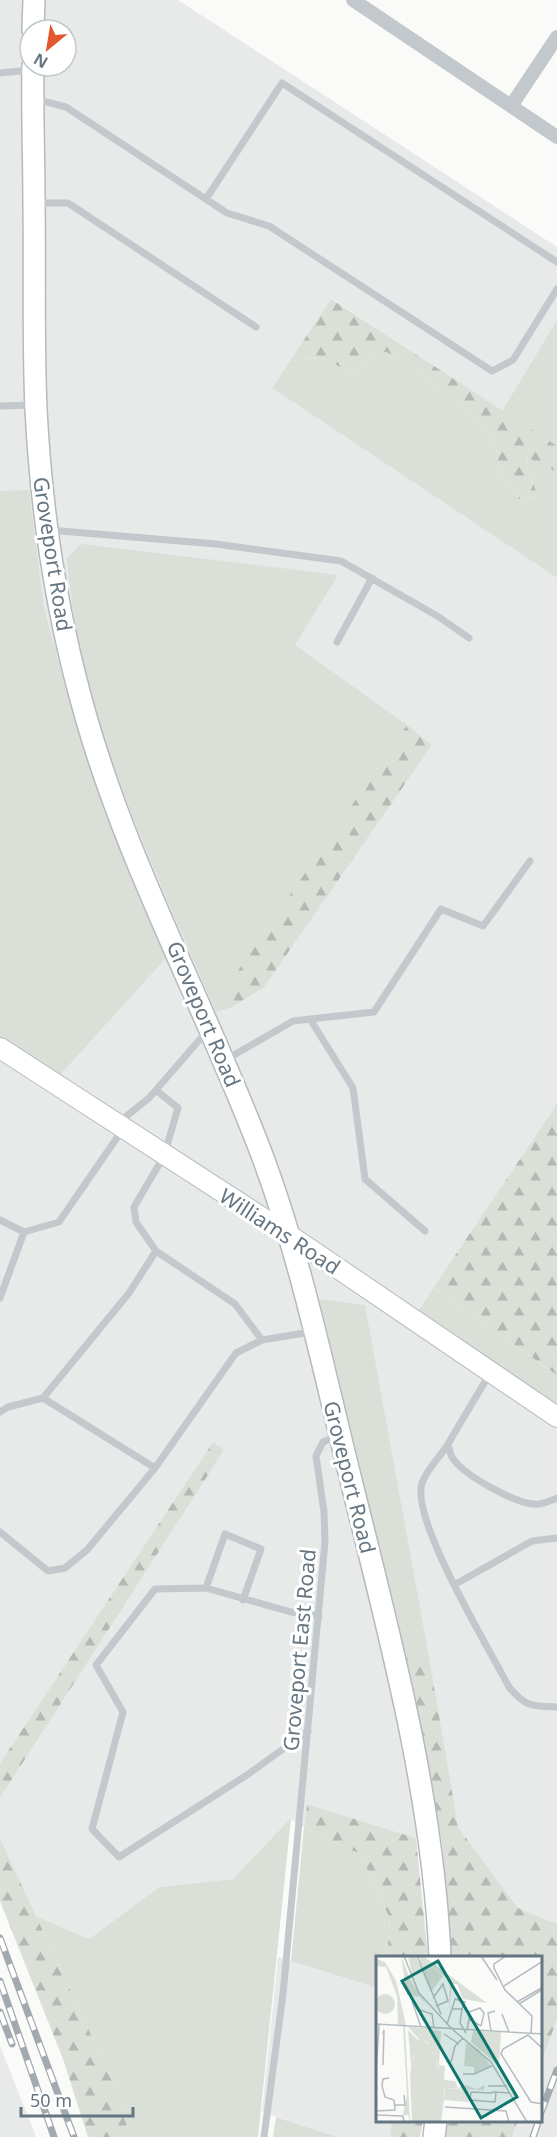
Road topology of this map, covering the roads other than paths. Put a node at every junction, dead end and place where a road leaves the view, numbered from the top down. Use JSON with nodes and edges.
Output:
{"nodes":[{"id":1,"x":34,"y":0,"type":"edge"},
{"id":2,"x":353,"y":0,"type":"edge"},
{"id":3,"x":33,"y":18,"type":"edge"},
{"id":4,"x":557,"y":37,"type":"edge"},
{"id":5,"x":18,"y":70,"type":"edge"},
{"id":6,"x":0,"y":73,"type":"edge"},
{"id":7,"x":33,"y":78,"type":"edge"},
{"id":8,"x":32,"y":98,"type":"junction"},
{"id":9,"x":511,"y":106,"type":"junction"},
{"id":10,"x":557,"y":137,"type":"edge"},
{"id":11,"x":206,"y":199,"type":"junction"},
{"id":12,"x":34,"y":203,"type":"junction"},
{"id":13,"x":557,"y":262,"type":"edge"},
{"id":14,"x":557,"y":289,"type":"edge"},
{"id":15,"x":256,"y":327,"type":"dead end"},
{"id":16,"x":36,"y":405,"type":"junction"},
{"id":17,"x":0,"y":406,"type":"edge"},
{"id":18,"x":46,"y":529,"type":"junction"},
{"id":19,"x":372,"y":578,"type":"junction"},
{"id":20,"x":469,"y":638,"type":"dead end"},
{"id":21,"x":337,"y":642,"type":"dead end"},
{"id":22,"x":530,"y":861,"type":"dead end"},
{"id":23,"x":310,"y":1019,"type":"junction"},
{"id":24,"x":211,"y":1027,"type":"junction"},
{"id":25,"x":0,"y":1048,"type":"edge"},
{"id":26,"x":224,"y":1060,"type":"junction"},
{"id":27,"x":156,"y":1090,"type":"junction"},
{"id":28,"x":120,"y":1127,"type":"junction"},
{"id":29,"x":164,"y":1156,"type":"junction"},
{"id":30,"x":0,"y":1220,"type":"edge"},
{"id":31,"x":425,"y":1231,"type":"dead end"},
{"id":32,"x":24,"y":1232,"type":"junction"},
{"id":33,"x":289,"y":1235,"type":"junction"},
{"id":34,"x":156,"y":1251,"type":"junction"},
{"id":35,"x":0,"y":1298,"type":"edge"},
{"id":36,"x":314,"y":1332,"type":"junction"},
{"id":37,"x":262,"y":1340,"type":"junction"},
{"id":38,"x":491,"y":1372,"type":"junction"},
{"id":39,"x":43,"y":1398,"type":"junction"},
{"id":40,"x":0,"y":1412,"type":"edge"},
{"id":41,"x":557,"y":1417,"type":"edge"},
{"id":42,"x":340,"y":1436,"type":"junction"},
{"id":43,"x":448,"y":1448,"type":"junction"},
{"id":44,"x":155,"y":1468,"type":"junction"},
{"id":45,"x":557,"y":1498,"type":"edge"},
{"id":46,"x":0,"y":1532,"type":"edge"},
{"id":47,"x":557,"y":1538,"type":"edge"},
{"id":48,"x":454,"y":1585,"type":"junction"},
{"id":49,"x":206,"y":1588,"type":"junction"},
{"id":50,"x":243,"y":1600,"type":"junction"},
{"id":51,"x":319,"y":1616,"type":"junction"},
{"id":52,"x":557,"y":1707,"type":"edge"},
{"id":53,"x":308,"y":1731,"type":"junction"},
{"id":54,"x":440,"y":1956,"type":"edge"},
{"id":55,"x":436,"y":2122,"type":"edge"},
{"id":56,"x":264,"y":2137,"type":"edge"},
{"id":57,"x":435,"y":2137,"type":"edge"}],
"edges":[{"from":1,"to":3,"type":"main road"},
{"from":2,"to":9,"type":"street"},
{"from":4,"to":9,"type":"street"},
{"from":5,"to":6,"type":"lane"},
{"from":7,"to":8,"type":"main road","name":"Groveport Road"},
{"from":8,"to":11,"type":"lane"},
{"from":8,"to":12,"type":"main road","name":"Groveport Road"},
{"from":9,"to":10,"type":"street"},
{"from":11,"to":13,"type":"lane"},
{"from":11,"to":14,"type":"lane"},
{"from":12,"to":15,"type":"lane"},
{"from":12,"to":16,"type":"main road","name":"Groveport Road"},
{"from":16,"to":17,"type":"lane"},
{"from":16,"to":18,"type":"main road","name":"Groveport Road"},
{"from":18,"to":19,"type":"lane"},
{"from":18,"to":24,"type":"main road","name":"Groveport Road"},
{"from":19,"to":20,"type":"lane"},
{"from":19,"to":21,"type":"lane"},
{"from":22,"to":23,"type":"lane"},
{"from":23,"to":26,"type":"lane"},
{"from":23,"to":31,"type":"lane"},
{"from":24,"to":26,"type":"main road","name":"Groveport Road"},
{"from":24,"to":27,"type":"lane"},
{"from":25,"to":28,"type":"main road","name":"Williams Road"},
{"from":26,"to":33,"type":"main road","name":"Groveport Road"},
{"from":27,"to":28,"type":"lane"},
{"from":27,"to":29,"type":"lane"},
{"from":28,"to":29,"type":"main road","name":"Williams Road"},
{"from":28,"to":32,"type":"lane"},
{"from":29,"to":33,"type":"main road","name":"Williams Road"},
{"from":29,"to":34,"type":"lane"},
{"from":30,"to":32,"type":"lane"},
{"from":32,"to":35,"type":"lane"},
{"from":33,"to":36,"type":"main road","name":"Groveport Road"},
{"from":33,"to":38,"type":"main road","name":"Williams Road"},
{"from":34,"to":37,"type":"lane"},
{"from":34,"to":39,"type":"lane"},
{"from":36,"to":37,"type":"lane"},
{"from":36,"to":42,"type":"main road","name":"Groveport Road"},
{"from":37,"to":44,"type":"lane"},
{"from":38,"to":41,"type":"main road","name":"Williams Road"},
{"from":38,"to":43,"type":"lane"},
{"from":39,"to":40,"type":"lane"},
{"from":39,"to":44,"type":"lane"},
{"from":42,"to":51,"type":"lane","name":"Groveport East Road"},
{"from":42,"to":54,"type":"main road","name":"Groveport Road"},
{"from":43,"to":45,"type":"lane"},
{"from":43,"to":48,"type":"lane"},
{"from":44,"to":46,"type":"lane"},
{"from":47,"to":48,"type":"lane"},
{"from":48,"to":52,"type":"lane"},
{"from":49,"to":50,"type":"lane"},
{"from":49,"to":50,"type":"lane"},
{"from":49,"to":53,"type":"lane"},
{"from":50,"to":51,"type":"lane"},
{"from":51,"to":53,"type":"lane","name":"Groveport East Road"},
{"from":53,"to":56,"type":"lane","name":"Groveport East Road"},
{"from":55,"to":57,"type":"main road"}]}
